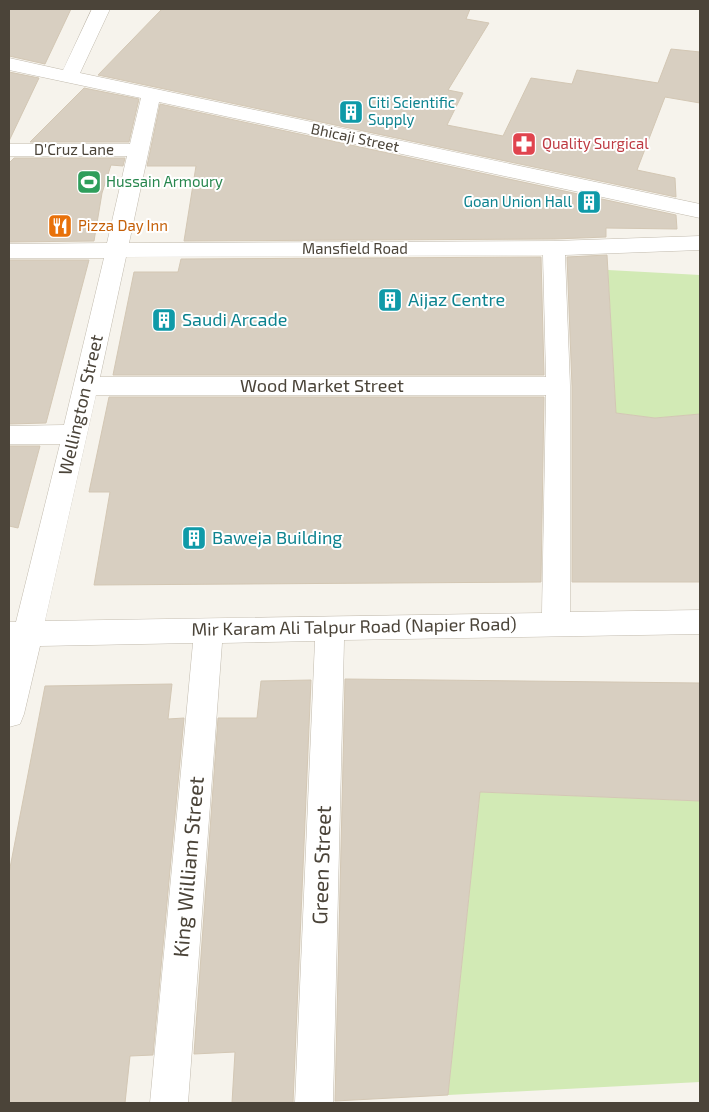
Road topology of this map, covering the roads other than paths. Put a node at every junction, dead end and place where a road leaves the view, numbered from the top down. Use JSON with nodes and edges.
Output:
{"nodes":[{"id":1,"x":101,"y":9,"type":"edge"},
{"id":2,"x":9,"y":64,"type":"edge"},
{"id":3,"x":68,"y":77,"type":"junction"},
{"id":4,"x":151,"y":94,"type":"junction"},
{"id":5,"x":9,"y":150,"type":"edge"},
{"id":6,"x":138,"y":150,"type":"junction"},
{"id":7,"x":700,"y":212,"type":"edge"},
{"id":8,"x":700,"y":243,"type":"edge"},
{"id":9,"x":554,"y":248,"type":"junction"},
{"id":10,"x":116,"y":250,"type":"junction"},
{"id":11,"x":9,"y":251,"type":"edge"},
{"id":12,"x":86,"y":386,"type":"junction"},
{"id":13,"x":558,"y":386,"type":"junction"},
{"id":14,"x":74,"y":434,"type":"junction"},
{"id":15,"x":9,"y":435,"type":"edge"},
{"id":16,"x":700,"y":622,"type":"edge"},
{"id":17,"x":556,"y":623,"type":"junction"},
{"id":18,"x":330,"y":627,"type":"junction"},
{"id":19,"x":209,"y":630,"type":"junction"},
{"id":20,"x":18,"y":634,"type":"edge"},
{"id":21,"x":9,"y":714,"type":"edge"},
{"id":22,"x":169,"y":1103,"type":"edge"},
{"id":23,"x":314,"y":1103,"type":"edge"}],
"edges":[{"from":1,"to":3,"type":"street"},
{"from":2,"to":3,"type":"street","name":"Bhicaji Street"},
{"from":3,"to":4,"type":"street","name":"Bhicaji Street"},
{"from":4,"to":6,"type":"street","name":"Wellington Street"},
{"from":4,"to":7,"type":"street","name":"Bhicaji Street"},
{"from":5,"to":6,"type":"street","name":"D'Cruz Lane"},
{"from":6,"to":10,"type":"street","name":"Wellington Street"},
{"from":8,"to":9,"type":"street","name":"Mansfield Road"},
{"from":9,"to":10,"type":"street","name":"Mansfield Road"},
{"from":9,"to":13,"type":"street"},
{"from":10,"to":11,"type":"street","name":"Mansfield Road"},
{"from":10,"to":12,"type":"street","name":"Wellington Street"},
{"from":12,"to":13,"type":"street","name":"Wood Market Street"},
{"from":12,"to":14,"type":"street","name":"Wellington Street"},
{"from":13,"to":17,"type":"street"},
{"from":14,"to":15,"type":"street"},
{"from":14,"to":20,"type":"street","name":"Wellington Street"},
{"from":16,"to":17,"type":"street","name":"Mir Karam Ali Talpur Road (Napier Road)"},
{"from":17,"to":18,"type":"street","name":"Mir Karam Ali Talpur Road (Napier Road)"},
{"from":18,"to":19,"type":"street","name":"Mir Karam Ali Talpur Road (Napier Road)"},
{"from":18,"to":23,"type":"street","name":"Green Street"},
{"from":19,"to":20,"type":"street","name":"Mir Karam Ali Talpur Road (Napier Road)"},
{"from":19,"to":22,"type":"street","name":"King William Street"},
{"from":20,"to":21,"type":"street","name":"Wellington Street"}]}
